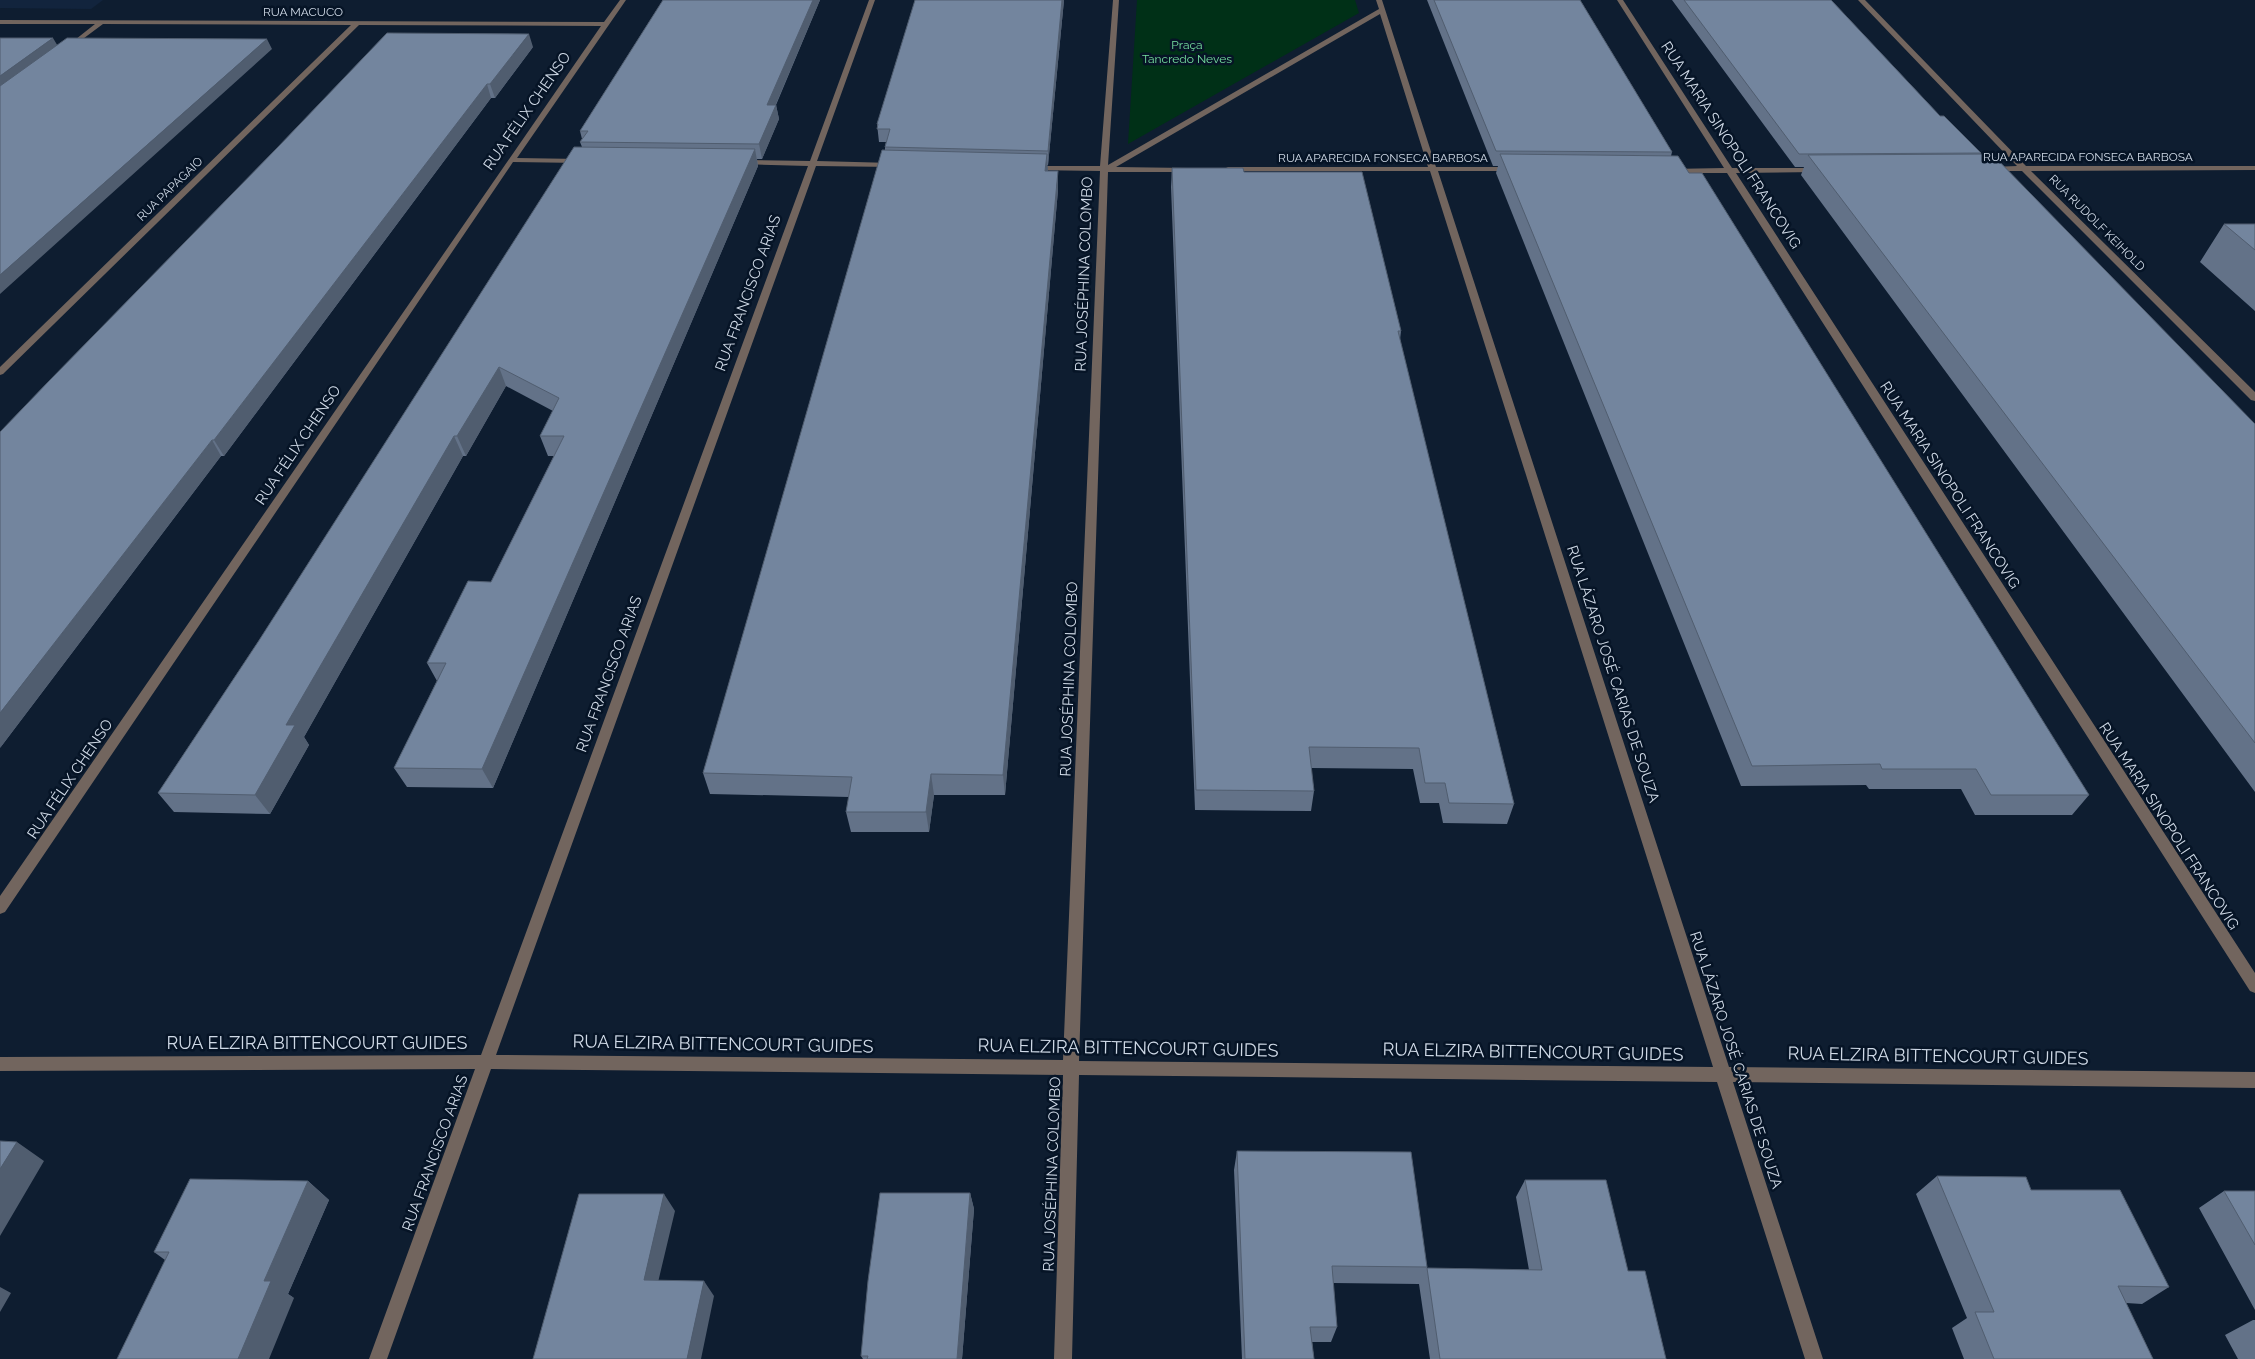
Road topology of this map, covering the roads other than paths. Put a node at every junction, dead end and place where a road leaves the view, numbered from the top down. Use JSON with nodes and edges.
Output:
{"nodes":[{"id":1,"x":623,"y":0,"type":"edge"},
{"id":2,"x":872,"y":0,"type":"edge"},
{"id":3,"x":1116,"y":0,"type":"edge"},
{"id":4,"x":1620,"y":0,"type":"edge"},
{"id":5,"x":1861,"y":0,"type":"edge"},
{"id":6,"x":1380,"y":5,"type":"edge"},
{"id":7,"x":0,"y":22,"type":"edge"},
{"id":8,"x":102,"y":22,"type":"junction"},
{"id":9,"x":357,"y":23,"type":"junction"},
{"id":10,"x":606,"y":24,"type":"junction"},
{"id":11,"x":63,"y":52,"type":"edge"},
{"id":12,"x":510,"y":160,"type":"junction"},
{"id":13,"x":588,"y":161,"type":"edge"},
{"id":14,"x":735,"y":162,"type":"edge"},
{"id":15,"x":813,"y":163,"type":"junction"},
{"id":16,"x":900,"y":165,"type":"edge"},
{"id":17,"x":1016,"y":168,"type":"edge"},
{"id":18,"x":2255,"y":168,"type":"edge"},
{"id":19,"x":1224,"y":169,"type":"edge"},
{"id":20,"x":1433,"y":169,"type":"junction"},
{"id":21,"x":1522,"y":169,"type":"edge"},
{"id":22,"x":1985,"y":169,"type":"edge"},
{"id":23,"x":2024,"y":169,"type":"junction"},
{"id":24,"x":1104,"y":170,"type":"junction"},
{"id":25,"x":1194,"y":170,"type":"edge"},
{"id":26,"x":1661,"y":170,"type":"edge"},
{"id":27,"x":1828,"y":170,"type":"edge"},
{"id":28,"x":1730,"y":171,"type":"junction"},
{"id":29,"x":0,"y":372,"type":"edge"},
{"id":30,"x":2255,"y":398,"type":"edge"},
{"id":31,"x":0,"y":908,"type":"edge"},
{"id":32,"x":2255,"y":986,"type":"edge"},
{"id":33,"x":486,"y":1062,"type":"junction"},
{"id":34,"x":0,"y":1064,"type":"edge"},
{"id":35,"x":1071,"y":1068,"type":"junction"},
{"id":36,"x":1724,"y":1074,"type":"junction"},
{"id":37,"x":2255,"y":1080,"type":"edge"},
{"id":38,"x":378,"y":1359,"type":"edge"},
{"id":39,"x":1064,"y":1359,"type":"edge"},
{"id":40,"x":1814,"y":1359,"type":"edge"}],
"edges":[{"from":1,"to":10,"type":"street","name":"RUA FÉLIX CHENSO"},
{"from":2,"to":15,"type":"street","name":"RUA FRANCISCO ARIAS"},
{"from":3,"to":24,"type":"street","name":"RUA JOSÉPHINA COLOMBO"},
{"from":4,"to":28,"type":"street","name":"RUA MARIA SINOPOLI FRANCOVIG"},
{"from":5,"to":23,"type":"street","name":"RUA RUDOLF KEIHOLD"},
{"from":6,"to":20,"type":"street","name":"RUA LÁZARO JOSÉ CARIAS DE SOUZA"},
{"from":6,"to":24,"type":"street"},
{"from":7,"to":8,"type":"street","name":"RUA MACUCO"},
{"from":8,"to":9,"type":"street","name":"RUA MACUCO"},
{"from":8,"to":11,"type":"street"},
{"from":9,"to":10,"type":"street","name":"RUA MACUCO"},
{"from":9,"to":29,"type":"street","name":"RUA PAPAGAIO"},
{"from":10,"to":12,"type":"street","name":"RUA FÉLIX CHENSO"},
{"from":12,"to":13,"type":"street"},
{"from":12,"to":31,"type":"street","name":"RUA FÉLIX CHENSO"},
{"from":14,"to":15,"type":"street"},
{"from":15,"to":16,"type":"street"},
{"from":15,"to":33,"type":"street","name":"RUA FRANCISCO ARIAS"},
{"from":17,"to":24,"type":"street"},
{"from":18,"to":23,"type":"street","name":"RUA APARECIDA FONSECA BARBOSA"},
{"from":19,"to":20,"type":"street","name":"RUA APARECIDA FONSECA BARBOSA"},
{"from":20,"to":21,"type":"street","name":"RUA APARECIDA FONSECA BARBOSA"},
{"from":20,"to":36,"type":"street","name":"RUA LÁZARO JOSÉ CARIAS DE SOUZA"},
{"from":22,"to":23,"type":"street","name":"RUA APARECIDA FONSECA BARBOSA"},
{"from":23,"to":30,"type":"street","name":"RUA RUDOLF KEIHOLD"},
{"from":24,"to":25,"type":"street"},
{"from":24,"to":35,"type":"street","name":"RUA JOSÉPHINA COLOMBO"},
{"from":26,"to":28,"type":"street"},
{"from":27,"to":28,"type":"street"},
{"from":28,"to":32,"type":"street","name":"RUA MARIA SINOPOLI FRANCOVIG"},
{"from":33,"to":34,"type":"street","name":"RUA ELZIRA BITTENCOURT GUIDES"},
{"from":33,"to":35,"type":"street","name":"RUA ELZIRA BITTENCOURT GUIDES"},
{"from":33,"to":38,"type":"street","name":"RUA FRANCISCO ARIAS"},
{"from":35,"to":36,"type":"street","name":"RUA ELZIRA BITTENCOURT GUIDES"},
{"from":35,"to":39,"type":"street","name":"RUA JOSÉPHINA COLOMBO"},
{"from":36,"to":37,"type":"street","name":"RUA ELZIRA BITTENCOURT GUIDES"},
{"from":36,"to":40,"type":"street","name":"RUA LÁZARO JOSÉ CARIAS DE SOUZA"}]}
